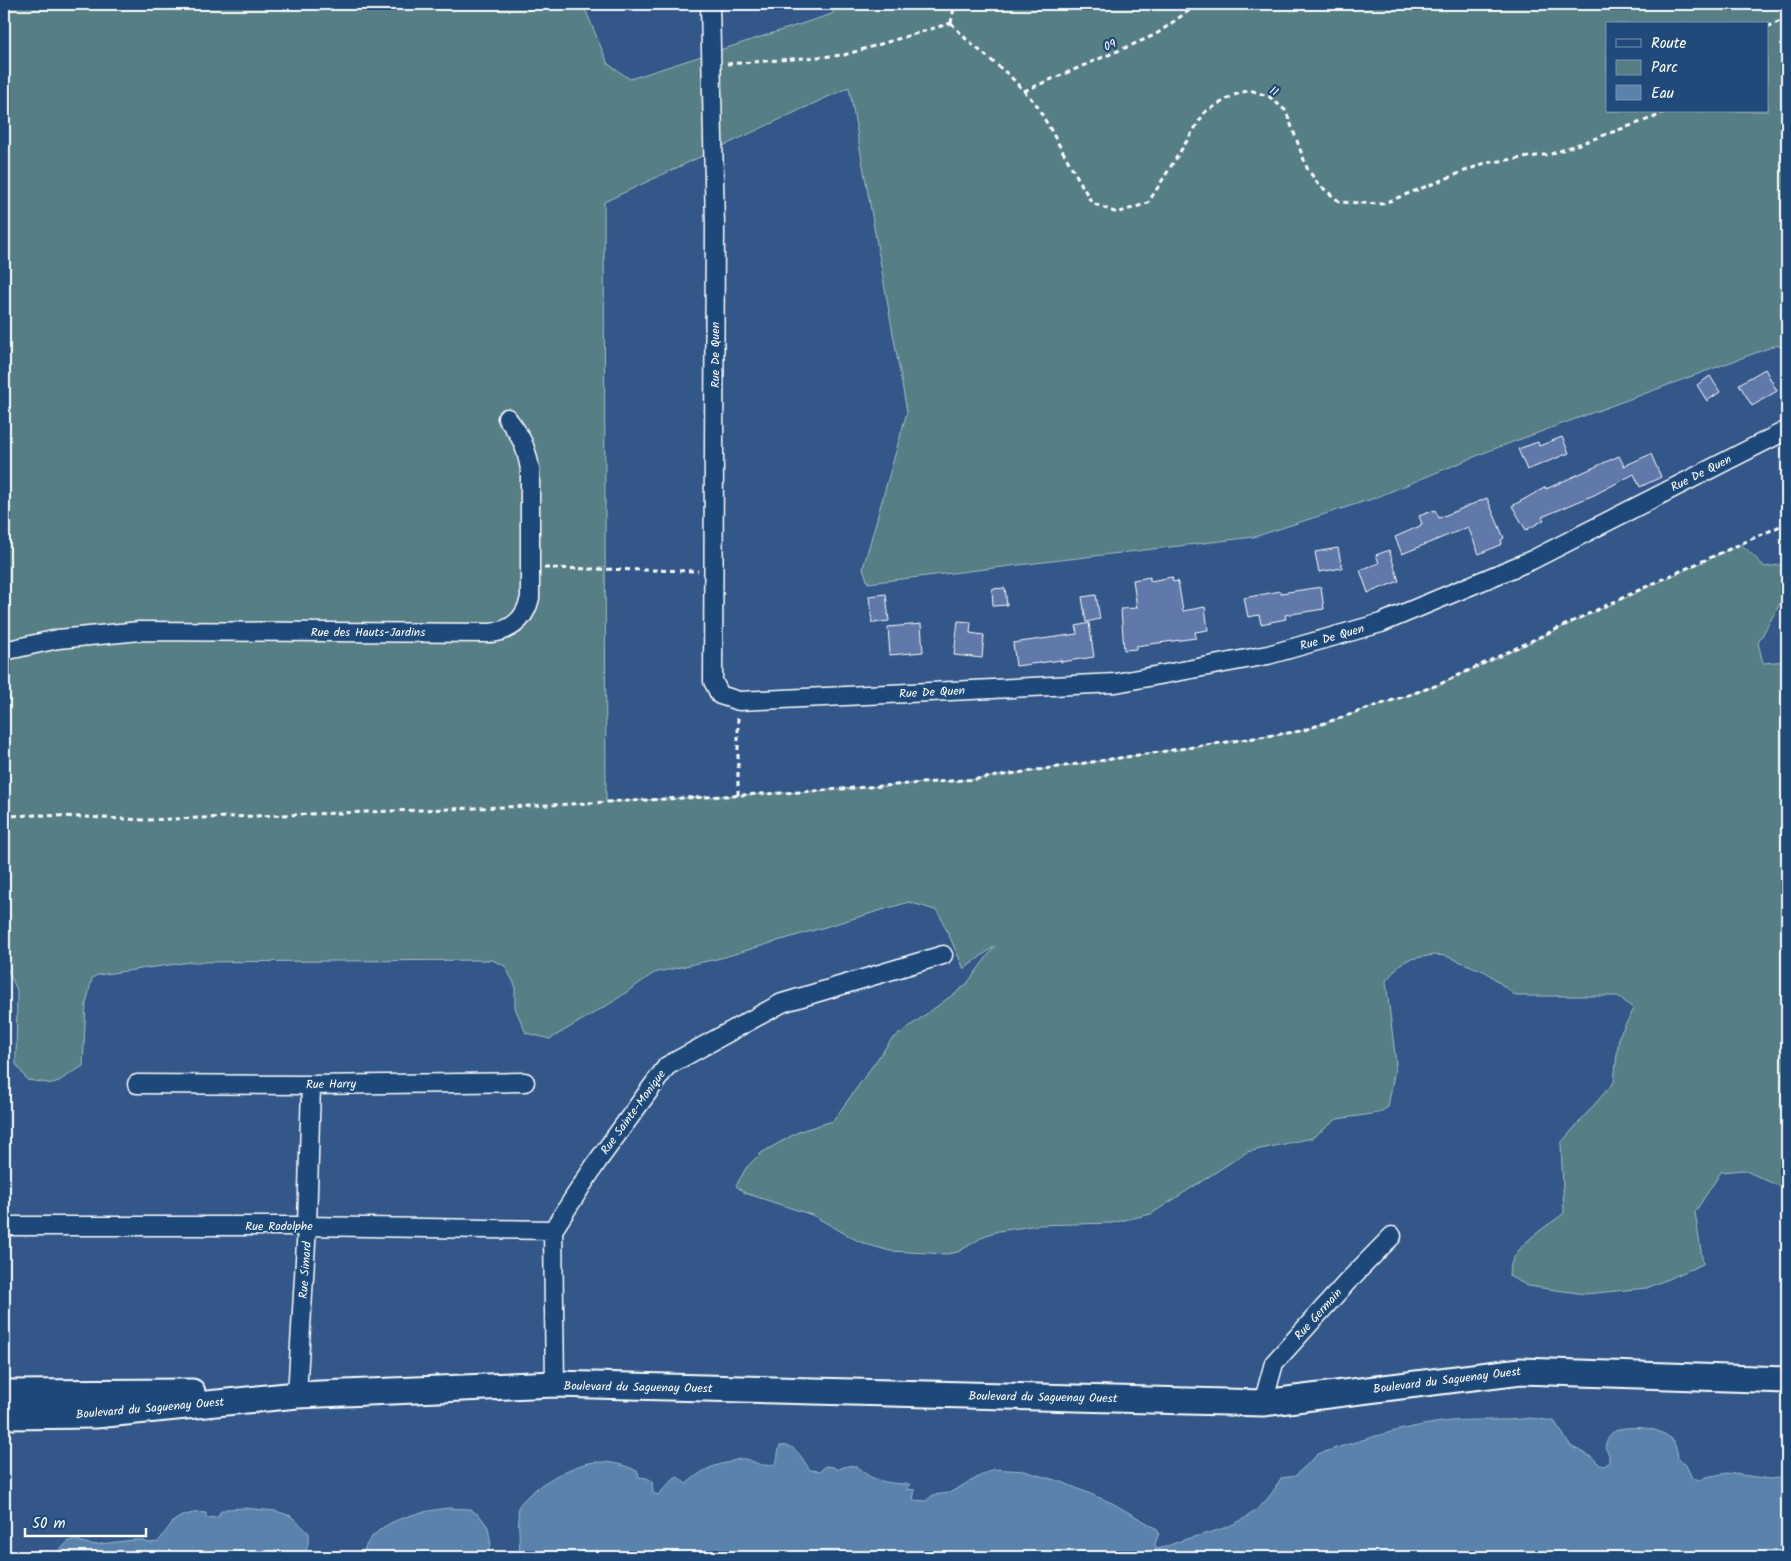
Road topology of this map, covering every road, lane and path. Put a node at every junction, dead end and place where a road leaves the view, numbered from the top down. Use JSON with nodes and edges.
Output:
{"nodes":[{"id":1,"x":710,"y":4,"type":"edge"},
{"id":2,"x":957,"y":4,"type":"edge"},
{"id":3,"x":1198,"y":4,"type":"edge"},
{"id":4,"x":1787,"y":18,"type":"edge"},
{"id":5,"x":951,"y":23,"type":"junction"},
{"id":6,"x":1768,"y":27,"type":"edge"},
{"id":7,"x":712,"y":66,"type":"junction"},
{"id":8,"x":1024,"y":92,"type":"junction"},
{"id":9,"x":1663,"y":112,"type":"edge"},
{"id":10,"x":507,"y":418,"type":"dead end"},
{"id":11,"x":1787,"y":430,"type":"edge"},
{"id":12,"x":1787,"y":523,"type":"edge"},
{"id":13,"x":530,"y":568,"type":"junction"},
{"id":14,"x":714,"y":571,"type":"junction"},
{"id":15,"x":4,"y":651,"type":"edge"},
{"id":16,"x":739,"y":701,"type":"junction"},
{"id":17,"x":738,"y":795,"type":"junction"},
{"id":18,"x":4,"y":816,"type":"edge"},
{"id":19,"x":943,"y":954,"type":"dead end"},
{"id":20,"x":524,"y":1082,"type":"dead end"},
{"id":21,"x":137,"y":1084,"type":"dead end"},
{"id":22,"x":311,"y":1084,"type":"junction"},
{"id":23,"x":4,"y":1226,"type":"edge"},
{"id":24,"x":308,"y":1226,"type":"junction"},
{"id":25,"x":553,"y":1230,"type":"junction"},
{"id":26,"x":1392,"y":1236,"type":"dead end"},
{"id":27,"x":1787,"y":1380,"type":"edge"},
{"id":28,"x":555,"y":1384,"type":"junction"},
{"id":29,"x":4,"y":1393,"type":"edge"},
{"id":30,"x":297,"y":1395,"type":"junction"},
{"id":31,"x":1263,"y":1403,"type":"junction"},
{"id":32,"x":4,"y":1416,"type":"edge"}],
"edges":[{"from":1,"to":7,"type":"street","name":"Rue De Quen"},
{"from":2,"to":5,"type":"path"},
{"from":3,"to":8,"type":"path","name":"09"},
{"from":4,"to":6,"type":"path"},
{"from":5,"to":7,"type":"path"},
{"from":5,"to":8,"type":"path","name":"11"},
{"from":7,"to":14,"type":"street","name":"Rue De Quen"},
{"from":8,"to":9,"type":"path","name":"11"},
{"from":10,"to":13,"type":"street","name":"Rue des Hauts-Jardins"},
{"from":11,"to":16,"type":"street","name":"Rue De Quen"},
{"from":12,"to":17,"type":"path"},
{"from":13,"to":14,"type":"path"},
{"from":13,"to":15,"type":"street","name":"Rue des Hauts-Jardins"},
{"from":14,"to":16,"type":"street","name":"Rue De Quen"},
{"from":16,"to":17,"type":"path"},
{"from":17,"to":18,"type":"path"},
{"from":19,"to":25,"type":"street","name":"Rue Sainte-Monique"},
{"from":20,"to":22,"type":"street","name":"Rue Harry"},
{"from":21,"to":22,"type":"street","name":"Rue Harry"},
{"from":22,"to":24,"type":"street","name":"Rue Simard"},
{"from":23,"to":24,"type":"street","name":"Rue Rodolphe"},
{"from":24,"to":25,"type":"street","name":"Rue Rodolphe"},
{"from":24,"to":30,"type":"street","name":"Rue Simard"},
{"from":25,"to":28,"type":"street"},
{"from":26,"to":31,"type":"street","name":"Rue Germain"},
{"from":27,"to":31,"type":"main road","name":"Boulevard du Saguenay Ouest"},
{"from":28,"to":30,"type":"main road","name":"Boulevard du Saguenay Ouest"},
{"from":28,"to":31,"type":"main road","name":"Boulevard du Saguenay Ouest"},
{"from":29,"to":30,"type":"main road","name":"Boulevard du Saguenay Ouest"},
{"from":30,"to":32,"type":"main road","name":"Boulevard du Saguenay Ouest"}]}
